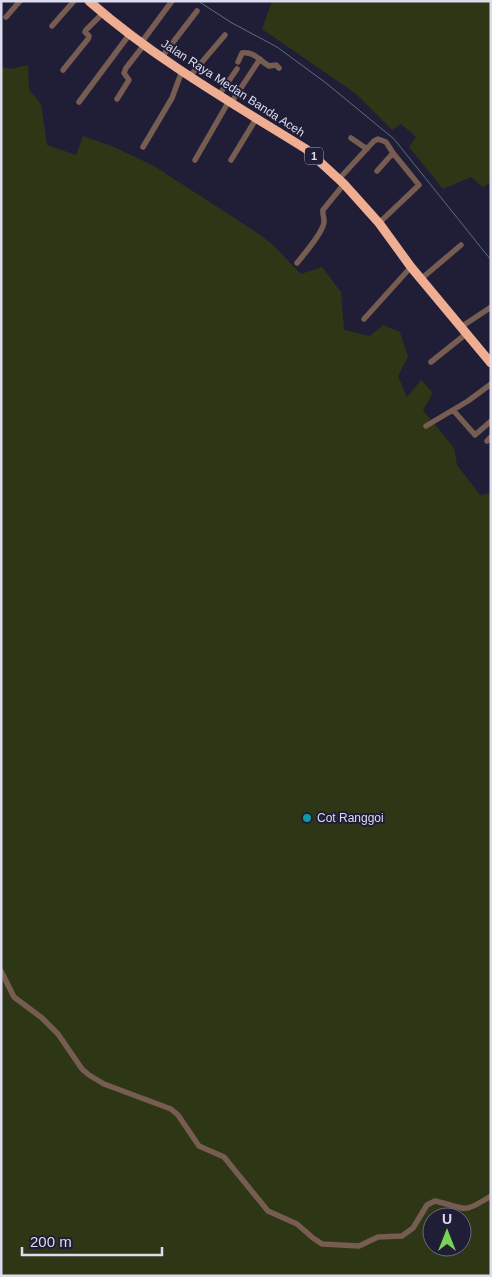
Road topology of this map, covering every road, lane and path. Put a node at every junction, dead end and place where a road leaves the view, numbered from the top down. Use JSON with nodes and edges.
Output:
{"nodes":[{"id":1,"x":20,"y":1,"type":"edge"},
{"id":2,"x":74,"y":1,"type":"edge"},
{"id":3,"x":89,"y":1,"type":"edge"},
{"id":4,"x":172,"y":1,"type":"edge"},
{"id":5,"x":197,"y":11,"type":"dead end"},
{"id":6,"x":102,"y":13,"type":"junction"},
{"id":7,"x":6,"y":17,"type":"dead end"},
{"id":8,"x":52,"y":26,"type":"dead end"},
{"id":9,"x":129,"y":35,"type":"junction"},
{"id":10,"x":225,"y":35,"type":"dead end"},
{"id":11,"x":142,"y":44,"type":"junction"},
{"id":12,"x":162,"y":58,"type":"junction"},
{"id":13,"x":260,"y":59,"type":"junction"},
{"id":14,"x":280,"y":68,"type":"dead end"},
{"id":15,"x":63,"y":70,"type":"dead end"},
{"id":16,"x":182,"y":71,"type":"junction"},
{"id":17,"x":190,"y":76,"type":"junction"},
{"id":18,"x":219,"y":95,"type":"junction"},
{"id":19,"x":117,"y":99,"type":"dead end"},
{"id":20,"x":78,"y":102,"type":"dead end"},
{"id":21,"x":230,"y":102,"type":"junction"},
{"id":22,"x":256,"y":119,"type":"junction"},
{"id":23,"x":351,"y":138,"type":"dead end"},
{"id":24,"x":143,"y":147,"type":"dead end"},
{"id":25,"x":366,"y":149,"type":"junction"},
{"id":26,"x":393,"y":153,"type":"junction"},
{"id":27,"x":195,"y":160,"type":"dead end"},
{"id":28,"x":231,"y":160,"type":"dead end"},
{"id":29,"x":377,"y":171,"type":"dead end"},
{"id":30,"x":342,"y":181,"type":"junction"},
{"id":31,"x":379,"y":223,"type":"junction"},
{"id":32,"x":461,"y":245,"type":"dead end"},
{"id":33,"x":297,"y":263,"type":"dead end"},
{"id":34,"x":411,"y":266,"type":"junction"},
{"id":35,"x":421,"y":279,"type":"junction"},
{"id":36,"x":491,"y":307,"type":"edge"},
{"id":37,"x":364,"y":319,"type":"dead end"},
{"id":38,"x":464,"y":330,"type":"junction"},
{"id":39,"x":431,"y":362,"type":"dead end"},
{"id":40,"x":491,"y":363,"type":"edge"},
{"id":41,"x":491,"y":384,"type":"edge"},
{"id":42,"x":453,"y":410,"type":"junction"},
{"id":43,"x":491,"y":421,"type":"edge"},
{"id":44,"x":426,"y":426,"type":"dead end"},
{"id":45,"x":1,"y":971,"type":"edge"},
{"id":46,"x":491,"y":1196,"type":"edge"}],
"edges":[{"from":1,"to":7,"type":"street"},
{"from":2,"to":8,"type":"street"},
{"from":3,"to":6,"type":"highway","name":"Jalan Raya Medan Banda Aceh","number":"1"},
{"from":4,"to":11,"type":"street"},
{"from":5,"to":12,"type":"street"},
{"from":6,"to":9,"type":"highway","name":"Jalan Raya Medan Banda Aceh","number":"1"},
{"from":6,"to":15,"type":"street"},
{"from":9,"to":11,"type":"highway","name":"Jalan Raya Medan Banda Aceh","number":"1"},
{"from":9,"to":20,"type":"street"},
{"from":10,"to":17,"type":"street"},
{"from":11,"to":12,"type":"highway","name":"Jalan Raya Medan Banda Aceh","number":"1"},
{"from":11,"to":19,"type":"street"},
{"from":12,"to":16,"type":"highway","name":"Jalan Raya Medan Banda Aceh","number":"1"},
{"from":13,"to":14,"type":"street"},
{"from":13,"to":18,"type":"street"},
{"from":13,"to":21,"type":"street"},
{"from":16,"to":17,"type":"highway","name":"Jalan Raya Medan Banda Aceh","number":"1"},
{"from":16,"to":24,"type":"street"},
{"from":17,"to":18,"type":"highway","name":"Jalan Raya Medan Banda Aceh","number":"1"},
{"from":18,"to":21,"type":"highway","name":"Jalan Raya Medan Banda Aceh","number":"1"},
{"from":21,"to":22,"type":"highway","name":"Jalan Raya Medan Banda Aceh","number":"1"},
{"from":21,"to":27,"type":"street"},
{"from":22,"to":28,"type":"street"},
{"from":22,"to":30,"type":"highway","name":"Jalan Raya Medan Banda Aceh","number":"1"},
{"from":23,"to":25,"type":"street"},
{"from":25,"to":26,"type":"street"},
{"from":25,"to":30,"type":"street"},
{"from":26,"to":29,"type":"street"},
{"from":26,"to":31,"type":"street"},
{"from":30,"to":31,"type":"highway","name":"Jalan Raya Medan Banda Aceh","number":"1"},
{"from":30,"to":33,"type":"street"},
{"from":31,"to":34,"type":"highway","name":"Jalan Raya Medan Banda Aceh","number":"1"},
{"from":32,"to":35,"type":"street"},
{"from":34,"to":35,"type":"highway","name":"Jalan Raya Medan Banda Aceh","number":"1"},
{"from":34,"to":37,"type":"street"},
{"from":35,"to":38,"type":"highway","name":"Jalan Raya Medan Banda Aceh","number":"1"},
{"from":36,"to":38,"type":"street"},
{"from":38,"to":39,"type":"street"},
{"from":38,"to":40,"type":"highway","name":"Jalan Raya Medan Banda Aceh","number":"1"},
{"from":41,"to":42,"type":"street"},
{"from":42,"to":43,"type":"street"},
{"from":42,"to":44,"type":"street"},
{"from":45,"to":46,"type":"street"}]}
